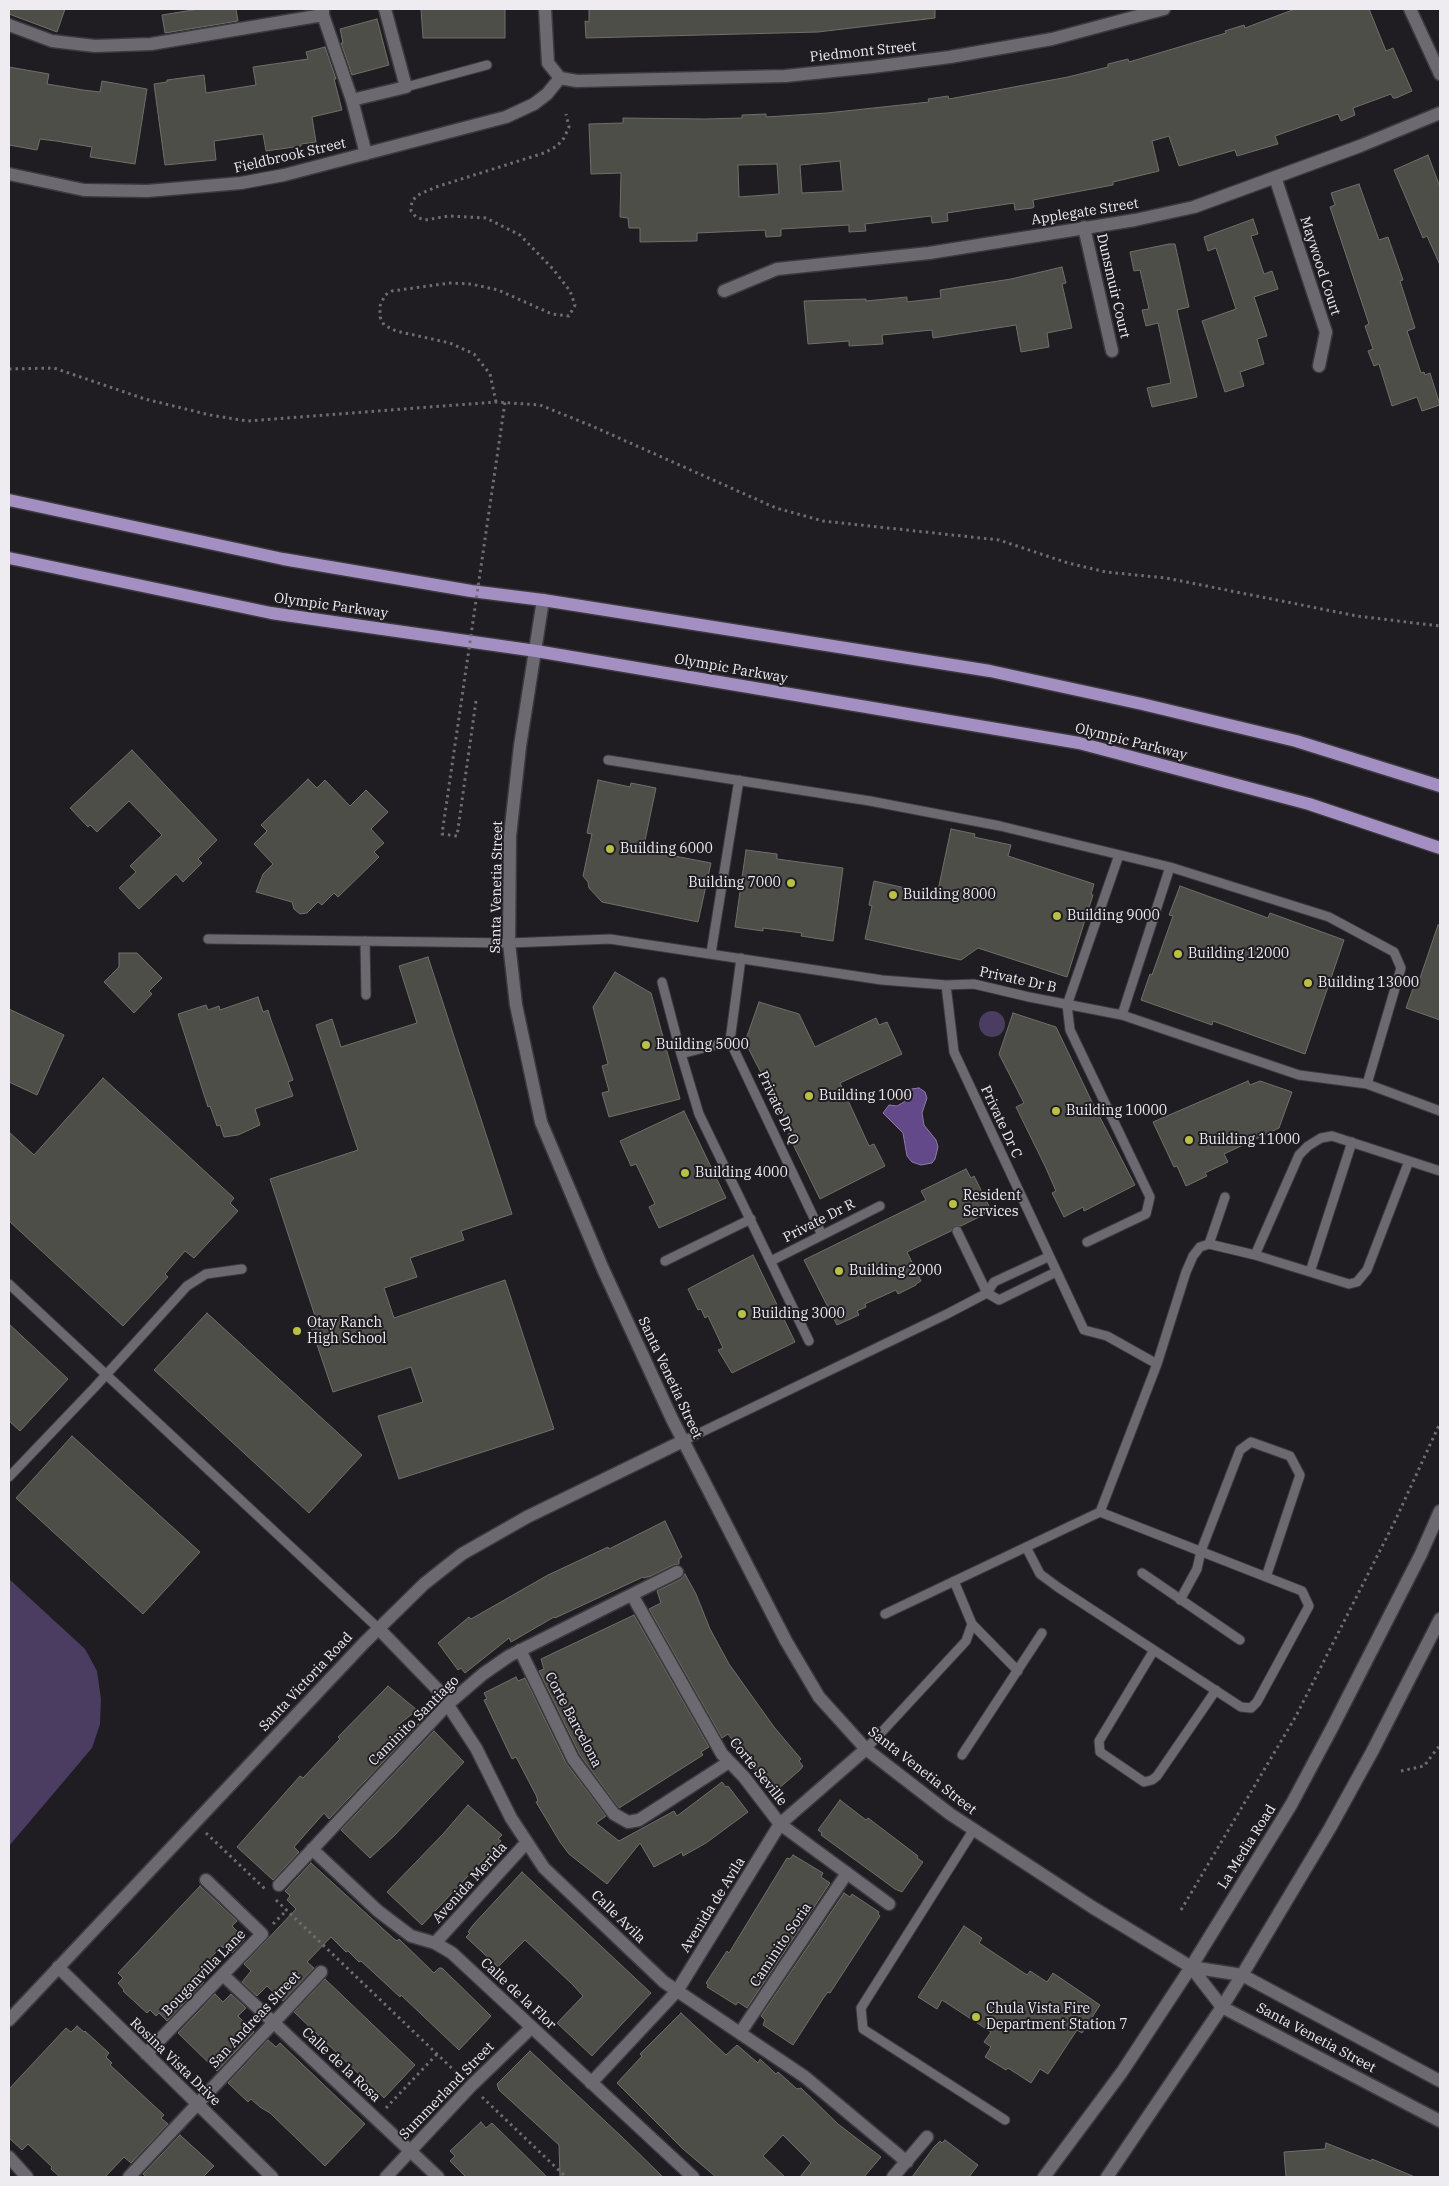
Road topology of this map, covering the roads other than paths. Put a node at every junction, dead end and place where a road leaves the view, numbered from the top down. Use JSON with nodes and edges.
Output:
{"nodes":[{"id":1,"x":385,"y":9,"type":"edge"},
{"id":2,"x":545,"y":9,"type":"edge"},
{"id":3,"x":1164,"y":9,"type":"edge"},
{"id":4,"x":1410,"y":9,"type":"edge"},
{"id":5,"x":323,"y":12,"type":"edge"},
{"id":6,"x":9,"y":25,"type":"edge"},
{"id":7,"x":487,"y":65,"type":"dead end"},
{"id":8,"x":1440,"y":74,"type":"edge"},
{"id":9,"x":560,"y":78,"type":"junction"},
{"id":10,"x":406,"y":87,"type":"junction"},
{"id":11,"x":352,"y":100,"type":"junction"},
{"id":12,"x":1440,"y":113,"type":"edge"},
{"id":13,"x":366,"y":154,"type":"junction"},
{"id":14,"x":9,"y":174,"type":"edge"},
{"id":15,"x":1275,"y":177,"type":"junction"},
{"id":16,"x":1084,"y":227,"type":"junction"},
{"id":17,"x":724,"y":291,"type":"dead end"},
{"id":18,"x":1112,"y":351,"type":"dead end"},
{"id":19,"x":1319,"y":366,"type":"dead end"},
{"id":20,"x":9,"y":500,"type":"edge"},
{"id":21,"x":9,"y":558,"type":"edge"},
{"id":22,"x":543,"y":600,"type":"junction"},
{"id":23,"x":536,"y":651,"type":"junction"},
{"id":24,"x":608,"y":760,"type":"dead end"},
{"id":25,"x":740,"y":780,"type":"junction"},
{"id":26,"x":1440,"y":786,"type":"edge"},
{"id":27,"x":1440,"y":848,"type":"edge"},
{"id":28,"x":1119,"y":855,"type":"junction"},
{"id":29,"x":1170,"y":867,"type":"junction"},
{"id":30,"x":208,"y":939,"type":"dead end"},
{"id":31,"x":365,"y":941,"type":"junction"},
{"id":32,"x":509,"y":943,"type":"junction"},
{"id":33,"x":711,"y":954,"type":"junction"},
{"id":34,"x":741,"y":958,"type":"junction"},
{"id":35,"x":662,"y":982,"type":"dead end"},
{"id":36,"x":946,"y":986,"type":"junction"},
{"id":37,"x":366,"y":996,"type":"dead end"},
{"id":38,"x":1067,"y":1005,"type":"junction"},
{"id":39,"x":1122,"y":1015,"type":"junction"},
{"id":40,"x":730,"y":1041,"type":"junction"},
{"id":41,"x":681,"y":1054,"type":"junction"},
{"id":42,"x":1367,"y":1084,"type":"junction"},
{"id":43,"x":1440,"y":1111,"type":"edge"},
{"id":44,"x":1352,"y":1142,"type":"junction"},
{"id":45,"x":1409,"y":1161,"type":"junction"},
{"id":46,"x":1440,"y":1171,"type":"edge"},
{"id":47,"x":1225,"y":1197,"type":"dead end"},
{"id":48,"x":880,"y":1206,"type":"dead end"},
{"id":49,"x":750,"y":1220,"type":"junction"},
{"id":50,"x":957,"y":1232,"type":"dead end"},
{"id":51,"x":822,"y":1235,"type":"junction"},
{"id":52,"x":1087,"y":1242,"type":"dead end"},
{"id":53,"x":1208,"y":1244,"type":"junction"},
{"id":54,"x":1255,"y":1255,"type":"junction"},
{"id":55,"x":665,"y":1260,"type":"dead end"},
{"id":56,"x":771,"y":1261,"type":"junction"},
{"id":57,"x":1052,"y":1264,"type":"junction"},
{"id":58,"x":242,"y":1269,"type":"dead end"},
{"id":59,"x":1310,"y":1272,"type":"junction"},
{"id":60,"x":9,"y":1284,"type":"edge"},
{"id":61,"x":987,"y":1293,"type":"junction"},
{"id":62,"x":808,"y":1341,"type":"dead end"},
{"id":63,"x":1157,"y":1364,"type":"junction"},
{"id":64,"x":106,"y":1376,"type":"junction"},
{"id":65,"x":683,"y":1441,"type":"junction"},
{"id":66,"x":9,"y":1477,"type":"edge"},
{"id":67,"x":1440,"y":1511,"type":"edge"},
{"id":68,"x":1100,"y":1512,"type":"junction"},
{"id":69,"x":1026,"y":1547,"type":"junction"},
{"id":70,"x":1201,"y":1551,"type":"junction"},
{"id":71,"x":677,"y":1572,"type":"dead end"},
{"id":72,"x":1142,"y":1573,"type":"dead end"},
{"id":73,"x":1266,"y":1577,"type":"junction"},
{"id":74,"x":954,"y":1581,"type":"junction"},
{"id":75,"x":632,"y":1595,"type":"junction"},
{"id":76,"x":1180,"y":1600,"type":"junction"},
{"id":77,"x":886,"y":1614,"type":"dead end"},
{"id":78,"x":1440,"y":1619,"type":"edge"},
{"id":79,"x":972,"y":1624,"type":"junction"},
{"id":80,"x":378,"y":1628,"type":"junction"},
{"id":81,"x":1042,"y":1633,"type":"dead end"},
{"id":82,"x":1240,"y":1640,"type":"dead end"},
{"id":83,"x":520,"y":1650,"type":"junction"},
{"id":84,"x":1154,"y":1650,"type":"junction"},
{"id":85,"x":1018,"y":1671,"type":"junction"},
{"id":86,"x":1216,"y":1690,"type":"junction"},
{"id":87,"x":448,"y":1705,"type":"junction"},
{"id":88,"x":866,"y":1749,"type":"junction"},
{"id":89,"x":962,"y":1755,"type":"dead end"},
{"id":90,"x":729,"y":1762,"type":"junction"},
{"id":91,"x":780,"y":1824,"type":"junction"},
{"id":92,"x":974,"y":1829,"type":"junction"},
{"id":93,"x":527,"y":1842,"type":"junction"},
{"id":94,"x":312,"y":1849,"type":"junction"},
{"id":95,"x":847,"y":1873,"type":"junction"},
{"id":96,"x":206,"y":1880,"type":"dead end"},
{"id":97,"x":279,"y":1885,"type":"dead end"},
{"id":98,"x":889,"y":1904,"type":"dead end"},
{"id":99,"x":434,"y":1943,"type":"junction"},
{"id":100,"x":58,"y":1967,"type":"junction"},
{"id":101,"x":1191,"y":1967,"type":"junction"},
{"id":102,"x":321,"y":1972,"type":"dead end"},
{"id":103,"x":223,"y":1975,"type":"junction"},
{"id":104,"x":1242,"y":1975,"type":"junction"},
{"id":105,"x":677,"y":1991,"type":"junction"},
{"id":106,"x":1222,"y":2007,"type":"junction"},
{"id":107,"x":9,"y":2020,"type":"edge"},
{"id":108,"x":273,"y":2023,"type":"junction"},
{"id":109,"x":532,"y":2027,"type":"junction"},
{"id":110,"x":740,"y":2033,"type":"junction"},
{"id":111,"x":146,"y":2054,"type":"junction"},
{"id":112,"x":1440,"y":2081,"type":"edge"},
{"id":113,"x":591,"y":2083,"type":"junction"},
{"id":114,"x":197,"y":2104,"type":"junction"},
{"id":115,"x":1005,"y":2120,"type":"dead end"},
{"id":116,"x":1440,"y":2121,"type":"edge"},
{"id":117,"x":927,"y":2136,"type":"dead end"},
{"id":118,"x":411,"y":2151,"type":"junction"},
{"id":119,"x":9,"y":2157,"type":"edge"},
{"id":120,"x":907,"y":2162,"type":"junction"},
{"id":121,"x":28,"y":2177,"type":"edge"},
{"id":122,"x":129,"y":2177,"type":"edge"},
{"id":123,"x":272,"y":2177,"type":"edge"},
{"id":124,"x":386,"y":2177,"type":"edge"},
{"id":125,"x":438,"y":2177,"type":"edge"},
{"id":126,"x":693,"y":2177,"type":"edge"},
{"id":127,"x":893,"y":2177,"type":"edge"},
{"id":128,"x":1044,"y":2177,"type":"edge"},
{"id":129,"x":1106,"y":2177,"type":"edge"}],
"edges":[{"from":1,"to":10,"type":"street"},
{"from":2,"to":9,"type":"street"},
{"from":3,"to":9,"type":"street","name":"Piedmont Street"},
{"from":4,"to":8,"type":"street"},
{"from":5,"to":6,"type":"street"},
{"from":5,"to":11,"type":"street"},
{"from":7,"to":10,"type":"lane"},
{"from":9,"to":13,"type":"street","name":"Fieldbrook Street"},
{"from":10,"to":11,"type":"street"},
{"from":11,"to":13,"type":"street"},
{"from":12,"to":15,"type":"street","name":"Applegate Street"},
{"from":13,"to":14,"type":"street","name":"Fieldbrook Street"},
{"from":15,"to":16,"type":"street","name":"Applegate Street"},
{"from":15,"to":19,"type":"street","name":"Maywood Court"},
{"from":16,"to":17,"type":"street","name":"Applegate Street"},
{"from":16,"to":18,"type":"street","name":"Dunsmuir Court"},
{"from":20,"to":22,"type":"main road"},
{"from":21,"to":23,"type":"main road","name":"Olympic Parkway"},
{"from":22,"to":23,"type":"street","name":"Santa Venetia Street"},
{"from":22,"to":26,"type":"main road"},
{"from":23,"to":27,"type":"main road","name":"Olympic Parkway"},
{"from":23,"to":32,"type":"street","name":"Santa Venetia Street"},
{"from":24,"to":25,"type":"lane"},
{"from":25,"to":28,"type":"lane"},
{"from":25,"to":33,"type":"lane"},
{"from":28,"to":29,"type":"lane"},
{"from":28,"to":38,"type":"lane"},
{"from":29,"to":39,"type":"lane"},
{"from":29,"to":42,"type":"lane"},
{"from":30,"to":31,"type":"lane","name":"Private Dr B"},
{"from":31,"to":32,"type":"lane","name":"Private Dr B"},
{"from":31,"to":37,"type":"lane"},
{"from":32,"to":33,"type":"lane","name":"Private Dr B"},
{"from":32,"to":65,"type":"street","name":"Santa Venetia Street"},
{"from":33,"to":34,"type":"lane","name":"Private Dr B"},
{"from":34,"to":36,"type":"lane","name":"Private Dr B"},
{"from":34,"to":40,"type":"lane"},
{"from":35,"to":41,"type":"lane"},
{"from":36,"to":38,"type":"lane","name":"Private Dr B"},
{"from":36,"to":57,"type":"lane","name":"Private Dr C"},
{"from":38,"to":39,"type":"lane","name":"Private Dr B"},
{"from":38,"to":52,"type":"lane"},
{"from":39,"to":42,"type":"lane","name":"Private Dr B"},
{"from":40,"to":41,"type":"lane"},
{"from":40,"to":51,"type":"lane","name":"Private Dr Q"},
{"from":41,"to":49,"type":"lane"},
{"from":42,"to":43,"type":"lane","name":"Private Dr B"},
{"from":44,"to":45,"type":"lane"},
{"from":44,"to":54,"type":"lane"},
{"from":44,"to":59,"type":"lane"},
{"from":45,"to":46,"type":"lane"},
{"from":45,"to":59,"type":"lane"},
{"from":47,"to":53,"type":"lane"},
{"from":48,"to":51,"type":"lane","name":"Private Dr R"},
{"from":49,"to":55,"type":"lane"},
{"from":49,"to":56,"type":"lane"},
{"from":50,"to":61,"type":"lane"},
{"from":51,"to":56,"type":"lane","name":"Private Dr R"},
{"from":53,"to":54,"type":"lane"},
{"from":53,"to":63,"type":"lane"},
{"from":54,"to":59,"type":"lane"},
{"from":56,"to":62,"type":"lane"},
{"from":57,"to":61,"type":"lane"},
{"from":57,"to":61,"type":"lane"},
{"from":57,"to":63,"type":"lane","name":"Private Dr C"},
{"from":58,"to":64,"type":"lane"},
{"from":60,"to":64,"type":"lane"},
{"from":61,"to":65,"type":"lane"},
{"from":63,"to":68,"type":"lane"},
{"from":64,"to":66,"type":"lane"},
{"from":64,"to":80,"type":"lane"},
{"from":65,"to":80,"type":"street","name":"Santa Victoria Road"},
{"from":65,"to":88,"type":"street","name":"Santa Venetia Street"},
{"from":67,"to":101,"type":"street","name":"La Media Road"},
{"from":68,"to":69,"type":"lane"},
{"from":68,"to":70,"type":"lane"},
{"from":69,"to":74,"type":"lane"},
{"from":69,"to":84,"type":"lane"},
{"from":70,"to":73,"type":"lane"},
{"from":70,"to":73,"type":"lane"},
{"from":70,"to":76,"type":"lane"},
{"from":71,"to":75,"type":"street","name":"Caminito Santiago"},
{"from":72,"to":76,"type":"lane"},
{"from":73,"to":86,"type":"lane"},
{"from":74,"to":77,"type":"lane"},
{"from":74,"to":79,"type":"lane"},
{"from":75,"to":83,"type":"street","name":"Caminito Santiago"},
{"from":75,"to":90,"type":"street","name":"Corte Seville"},
{"from":76,"to":82,"type":"lane"},
{"from":78,"to":104,"type":"street"},
{"from":79,"to":85,"type":"lane"},
{"from":79,"to":88,"type":"lane"},
{"from":80,"to":87,"type":"street","name":"Calle Avila"},
{"from":80,"to":100,"type":"street","name":"Santa Victoria Road"},
{"from":81,"to":85,"type":"lane"},
{"from":83,"to":87,"type":"street","name":"Caminito Santiago"},
{"from":83,"to":90,"type":"street","name":"Corte Barcelona"},
{"from":84,"to":86,"type":"lane"},
{"from":84,"to":86,"type":"lane"},
{"from":85,"to":89,"type":"lane"},
{"from":87,"to":93,"type":"street","name":"Calle Avila"},
{"from":87,"to":94,"type":"street","name":"Caminito Santiago"},
{"from":88,"to":91,"type":"street","name":"Avenida de Avila"},
{"from":88,"to":92,"type":"street","name":"Santa Venetia Street"},
{"from":90,"to":91,"type":"street","name":"Corte Seville"},
{"from":91,"to":95,"type":"street","name":"Corte Seville"},
{"from":91,"to":105,"type":"street","name":"Avenida de Avila"},
{"from":92,"to":101,"type":"street","name":"Santa Venetia Street"},
{"from":92,"to":115,"type":"lane"},
{"from":93,"to":99,"type":"street","name":"Avenida Merida"},
{"from":93,"to":105,"type":"street","name":"Calle Avila"},
{"from":94,"to":97,"type":"street","name":"Caminito Santiago"},
{"from":94,"to":99,"type":"street","name":"Calle de la Flor"},
{"from":95,"to":98,"type":"street","name":"Corte Seville"},
{"from":95,"to":110,"type":"street","name":"Caminito Soria"},
{"from":96,"to":103,"type":"street","name":"Bouganvilla Lane"},
{"from":99,"to":109,"type":"street","name":"Calle de la Flor"},
{"from":100,"to":107,"type":"street","name":"Santa Victoria Road"},
{"from":100,"to":111,"type":"street","name":"Rosina Vista Drive"},
{"from":101,"to":104,"type":"street","name":"Santa Venetia Street"},
{"from":101,"to":106,"type":"street","name":"Santa Venetia Street"},
{"from":101,"to":128,"type":"street","name":"La Media Road"},
{"from":102,"to":108,"type":"street","name":"San Andreas Street"},
{"from":103,"to":108,"type":"street","name":"Calle de la Rosa"},
{"from":103,"to":111,"type":"street","name":"Bouganvilla Lane"},
{"from":104,"to":106,"type":"street"},
{"from":104,"to":112,"type":"street","name":"Santa Venetia Street"},
{"from":105,"to":110,"type":"street","name":"Calle Avila"},
{"from":105,"to":113,"type":"street","name":"Avenida de Avila"},
{"from":106,"to":116,"type":"street","name":"Santa Venetia Street"},
{"from":106,"to":129,"type":"street"},
{"from":108,"to":114,"type":"street","name":"San Andreas Street"},
{"from":108,"to":118,"type":"street","name":"Calle de la Rosa"},
{"from":109,"to":113,"type":"street","name":"Calle de la Flor"},
{"from":109,"to":118,"type":"street","name":"Summerland Street"},
{"from":110,"to":120,"type":"street","name":"Calle Avila"},
{"from":111,"to":114,"type":"street","name":"Rosina Vista Drive"},
{"from":113,"to":126,"type":"street","name":"Calle de la Flor"},
{"from":114,"to":122,"type":"street","name":"San Andreas Street"},
{"from":114,"to":123,"type":"street","name":"Rosina Vista Drive"},
{"from":117,"to":120,"type":"street"},
{"from":118,"to":124,"type":"street","name":"Summerland Street"},
{"from":118,"to":125,"type":"street","name":"Calle de la Rosa"},
{"from":119,"to":121,"type":"street"},
{"from":120,"to":127,"type":"street"}]}
